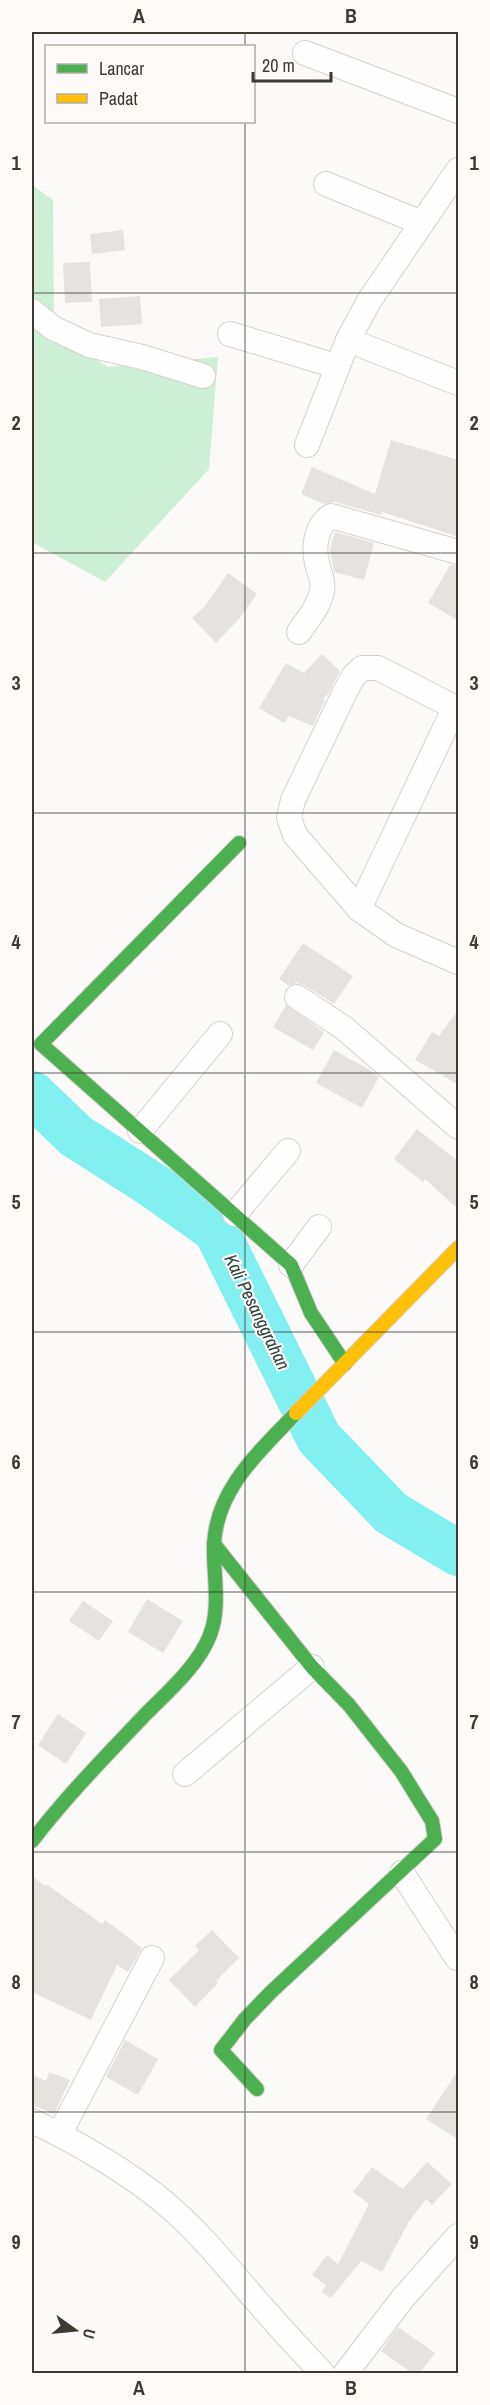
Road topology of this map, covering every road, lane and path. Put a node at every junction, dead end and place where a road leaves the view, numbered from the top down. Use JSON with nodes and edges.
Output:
{"nodes":[{"id":1,"x":305,"y":53,"type":"dead end"},
{"id":2,"x":459,"y":111,"type":"edge"},
{"id":3,"x":459,"y":170,"type":"edge"},
{"id":4,"x":326,"y":184,"type":"dead end"},
{"id":5,"x":422,"y":223,"type":"junction"},
{"id":6,"x":32,"y":311,"type":"edge"},
{"id":7,"x":230,"y":334,"type":"dead end"},
{"id":8,"x":348,"y":340,"type":"junction"},
{"id":9,"x":336,"y":366,"type":"junction"},
{"id":10,"x":202,"y":376,"type":"dead end"},
{"id":11,"x":457,"y":380,"type":"edge"},
{"id":12,"x":307,"y":445,"type":"dead end"},
{"id":13,"x":459,"y":552,"type":"edge"},
{"id":14,"x":299,"y":632,"type":"dead end"},
{"id":15,"x":457,"y":708,"type":"edge"},
{"id":16,"x":239,"y":843,"type":"dead end"},
{"id":17,"x":359,"y":909,"type":"junction"},
{"id":18,"x":459,"y":962,"type":"edge"},
{"id":19,"x":297,"y":997,"type":"dead end"},
{"id":20,"x":220,"y":1034,"type":"dead end"},
{"id":21,"x":459,"y":1127,"type":"edge"},
{"id":22,"x":140,"y":1131,"type":"junction"},
{"id":23,"x":288,"y":1151,"type":"dead end"},
{"id":24,"x":235,"y":1214,"type":"junction"},
{"id":25,"x":319,"y":1227,"type":"dead end"},
{"id":26,"x":459,"y":1248,"type":"edge"},
{"id":27,"x":291,"y":1265,"type":"junction"},
{"id":28,"x":345,"y":1364,"type":"junction"},
{"id":29,"x":214,"y":1544,"type":"junction"},
{"id":30,"x":312,"y":1667,"type":"junction"},
{"id":31,"x":185,"y":1774,"type":"dead end"},
{"id":32,"x":32,"y":1841,"type":"edge"},
{"id":33,"x":402,"y":1873,"type":"junction"},
{"id":34,"x":457,"y":1958,"type":"edge"},
{"id":35,"x":152,"y":1959,"type":"dead end"},
{"id":36,"x":257,"y":2089,"type":"dead end"},
{"id":37,"x":32,"y":2121,"type":"edge"},
{"id":38,"x":60,"y":2133,"type":"junction"},
{"id":39,"x":459,"y":2236,"type":"edge"},
{"id":40,"x":323,"y":2373,"type":"edge"},
{"id":41,"x":345,"y":2373,"type":"edge"}],
"edges":[{"from":1,"to":2,"type":"street"},
{"from":3,"to":5,"type":"street"},
{"from":4,"to":5,"type":"street"},
{"from":5,"to":8,"type":"street"},
{"from":6,"to":10,"type":"street"},
{"from":7,"to":9,"type":"street"},
{"from":8,"to":9,"type":"street"},
{"from":8,"to":11,"type":"street"},
{"from":9,"to":12,"type":"street"},
{"from":13,"to":14,"type":"street"},
{"from":15,"to":17,"type":"street"},
{"from":15,"to":17,"type":"street"},
{"from":16,"to":22,"type":"street"},
{"from":17,"to":18,"type":"street"},
{"from":19,"to":21,"type":"street"},
{"from":20,"to":22,"type":"street"},
{"from":22,"to":24,"type":"street"},
{"from":23,"to":24,"type":"street"},
{"from":24,"to":27,"type":"street"},
{"from":25,"to":27,"type":"street"},
{"from":26,"to":28,"type":"street"},
{"from":27,"to":28,"type":"street"},
{"from":28,"to":29,"type":"street"},
{"from":29,"to":30,"type":"street"},
{"from":29,"to":32,"type":"street"},
{"from":30,"to":31,"type":"street"},
{"from":30,"to":33,"type":"street"},
{"from":33,"to":34,"type":"street"},
{"from":33,"to":36,"type":"street"},
{"from":35,"to":38,"type":"street"},
{"from":37,"to":38,"type":"street"},
{"from":38,"to":40,"type":"street"},
{"from":39,"to":41,"type":"street"}]}
